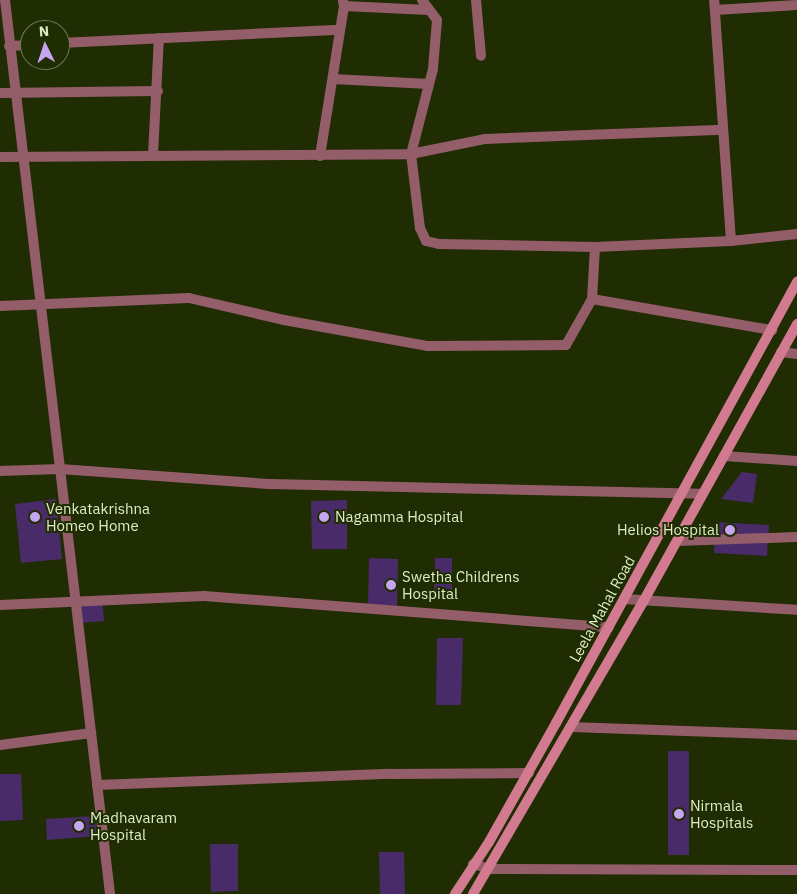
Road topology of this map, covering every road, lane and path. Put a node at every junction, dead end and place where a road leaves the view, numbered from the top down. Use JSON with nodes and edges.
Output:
{"nodes":[{"id":1,"x":4,"y":0,"type":"edge"},
{"id":2,"x":422,"y":0,"type":"edge"},
{"id":3,"x":476,"y":0,"type":"edge"},
{"id":4,"x":344,"y":3,"type":"edge"},
{"id":5,"x":715,"y":5,"type":"edge"},
{"id":6,"x":797,"y":5,"type":"edge"},
{"id":7,"x":429,"y":10,"type":"junction"},
{"id":8,"x":340,"y":30,"type":"junction"},
{"id":9,"x":159,"y":38,"type":"junction"},
{"id":10,"x":70,"y":42,"type":"edge"},
{"id":11,"x":20,"y":45,"type":"edge"},
{"id":12,"x":9,"y":46,"type":"junction"},
{"id":13,"x":481,"y":56,"type":"dead end"},
{"id":14,"x":333,"y":79,"type":"junction"},
{"id":15,"x":429,"y":84,"type":"junction"},
{"id":16,"x":158,"y":91,"type":"junction"},
{"id":17,"x":15,"y":92,"type":"junction"},
{"id":18,"x":0,"y":93,"type":"edge"},
{"id":19,"x":724,"y":130,"type":"junction"},
{"id":20,"x":411,"y":154,"type":"junction"},
{"id":21,"x":22,"y":155,"type":"junction"},
{"id":22,"x":153,"y":155,"type":"junction"},
{"id":23,"x":320,"y":156,"type":"junction"},
{"id":24,"x":0,"y":157,"type":"edge"},
{"id":25,"x":797,"y":234,"type":"edge"},
{"id":26,"x":731,"y":240,"type":"junction"},
{"id":27,"x":595,"y":247,"type":"junction"},
{"id":28,"x":797,"y":282,"type":"edge"},
{"id":29,"x":592,"y":299,"type":"junction"},
{"id":30,"x":40,"y":304,"type":"junction"},
{"id":31,"x":0,"y":306,"type":"edge"},
{"id":32,"x":797,"y":324,"type":"edge"},
{"id":33,"x":772,"y":330,"type":"junction"},
{"id":34,"x":781,"y":352,"type":"junction"},
{"id":35,"x":797,"y":354,"type":"edge"},
{"id":36,"x":724,"y":456,"type":"junction"},
{"id":37,"x":797,"y":461,"type":"edge"},
{"id":38,"x":60,"y":469,"type":"junction"},
{"id":39,"x":0,"y":471,"type":"edge"},
{"id":40,"x":682,"y":494,"type":"junction"},
{"id":41,"x":702,"y":494,"type":"junction"},
{"id":42,"x":797,"y":537,"type":"edge"},
{"id":43,"x":677,"y":541,"type":"junction"},
{"id":44,"x":624,"y":599,"type":"junction"},
{"id":45,"x":75,"y":602,"type":"junction"},
{"id":46,"x":643,"y":602,"type":"junction"},
{"id":47,"x":0,"y":605,"type":"edge"},
{"id":48,"x":797,"y":610,"type":"edge"},
{"id":49,"x":609,"y":627,"type":"junction"},
{"id":50,"x":572,"y":727,"type":"junction"},
{"id":51,"x":91,"y":733,"type":"junction"},
{"id":52,"x":797,"y":735,"type":"edge"},
{"id":53,"x":0,"y":745,"type":"edge"},
{"id":54,"x":529,"y":773,"type":"junction"},
{"id":55,"x":97,"y":785,"type":"junction"},
{"id":56,"x":474,"y":864,"type":"junction"},
{"id":57,"x":490,"y":868,"type":"junction"},
{"id":58,"x":797,"y":870,"type":"edge"},
{"id":59,"x":110,"y":894,"type":"edge"},
{"id":60,"x":455,"y":894,"type":"edge"},
{"id":61,"x":473,"y":894,"type":"edge"}],
"edges":[{"from":1,"to":12,"type":"street"},
{"from":2,"to":7,"type":"street"},
{"from":3,"to":13,"type":"street"},
{"from":4,"to":7,"type":"street"},
{"from":4,"to":8,"type":"street"},
{"from":5,"to":6,"type":"street"},
{"from":5,"to":19,"type":"street"},
{"from":7,"to":15,"type":"street"},
{"from":8,"to":9,"type":"street"},
{"from":8,"to":14,"type":"street"},
{"from":9,"to":10,"type":"street"},
{"from":9,"to":16,"type":"street"},
{"from":11,"to":12,"type":"street"},
{"from":12,"to":17,"type":"street"},
{"from":14,"to":15,"type":"street"},
{"from":14,"to":23,"type":"street"},
{"from":15,"to":20,"type":"street"},
{"from":16,"to":17,"type":"street"},
{"from":16,"to":22,"type":"street"},
{"from":17,"to":18,"type":"street"},
{"from":17,"to":21,"type":"street"},
{"from":19,"to":20,"type":"street"},
{"from":19,"to":26,"type":"street"},
{"from":20,"to":23,"type":"street"},
{"from":20,"to":27,"type":"street"},
{"from":21,"to":22,"type":"street"},
{"from":21,"to":24,"type":"street"},
{"from":21,"to":30,"type":"street"},
{"from":22,"to":23,"type":"street"},
{"from":25,"to":26,"type":"street"},
{"from":26,"to":27,"type":"street"},
{"from":27,"to":29,"type":"street"},
{"from":28,"to":33,"type":"main road","name":"Leela Mahal Road"},
{"from":29,"to":30,"type":"street"},
{"from":29,"to":33,"type":"street"},
{"from":30,"to":31,"type":"street"},
{"from":30,"to":38,"type":"street"},
{"from":32,"to":34,"type":"main road","name":"Leela Mahal Road"},
{"from":33,"to":40,"type":"main road","name":"Leela Mahal Road"},
{"from":34,"to":35,"type":"street"},
{"from":34,"to":36,"type":"main road","name":"Leela Mahal Road"},
{"from":36,"to":37,"type":"street"},
{"from":36,"to":41,"type":"main road","name":"Leela Mahal Road"},
{"from":38,"to":39,"type":"street"},
{"from":38,"to":40,"type":"street"},
{"from":38,"to":45,"type":"street"},
{"from":40,"to":41,"type":"street"},
{"from":40,"to":44,"type":"main road","name":"Leela Mahal Road"},
{"from":41,"to":43,"type":"main road","name":"Leela Mahal Road"},
{"from":42,"to":43,"type":"street"},
{"from":43,"to":46,"type":"main road","name":"Leela Mahal Road"},
{"from":44,"to":46,"type":"street"},
{"from":44,"to":49,"type":"main road","name":"Leela Mahal Road"},
{"from":45,"to":47,"type":"street"},
{"from":45,"to":49,"type":"street"},
{"from":45,"to":51,"type":"street"},
{"from":46,"to":48,"type":"street"},
{"from":46,"to":50,"type":"main road","name":"Leela Mahal Road"},
{"from":49,"to":54,"type":"main road","name":"Leela Mahal Road"},
{"from":50,"to":52,"type":"street"},
{"from":50,"to":57,"type":"main road","name":"Leela Mahal Road"},
{"from":51,"to":53,"type":"street"},
{"from":51,"to":55,"type":"street"},
{"from":54,"to":55,"type":"street"},
{"from":54,"to":56,"type":"main road","name":"Leela Mahal Road"},
{"from":55,"to":59,"type":"street"},
{"from":56,"to":57,"type":"street"},
{"from":56,"to":60,"type":"main road","name":"Leela Mahal Road"},
{"from":57,"to":58,"type":"street"},
{"from":57,"to":61,"type":"main road","name":"Leela Mahal Road"}]}
